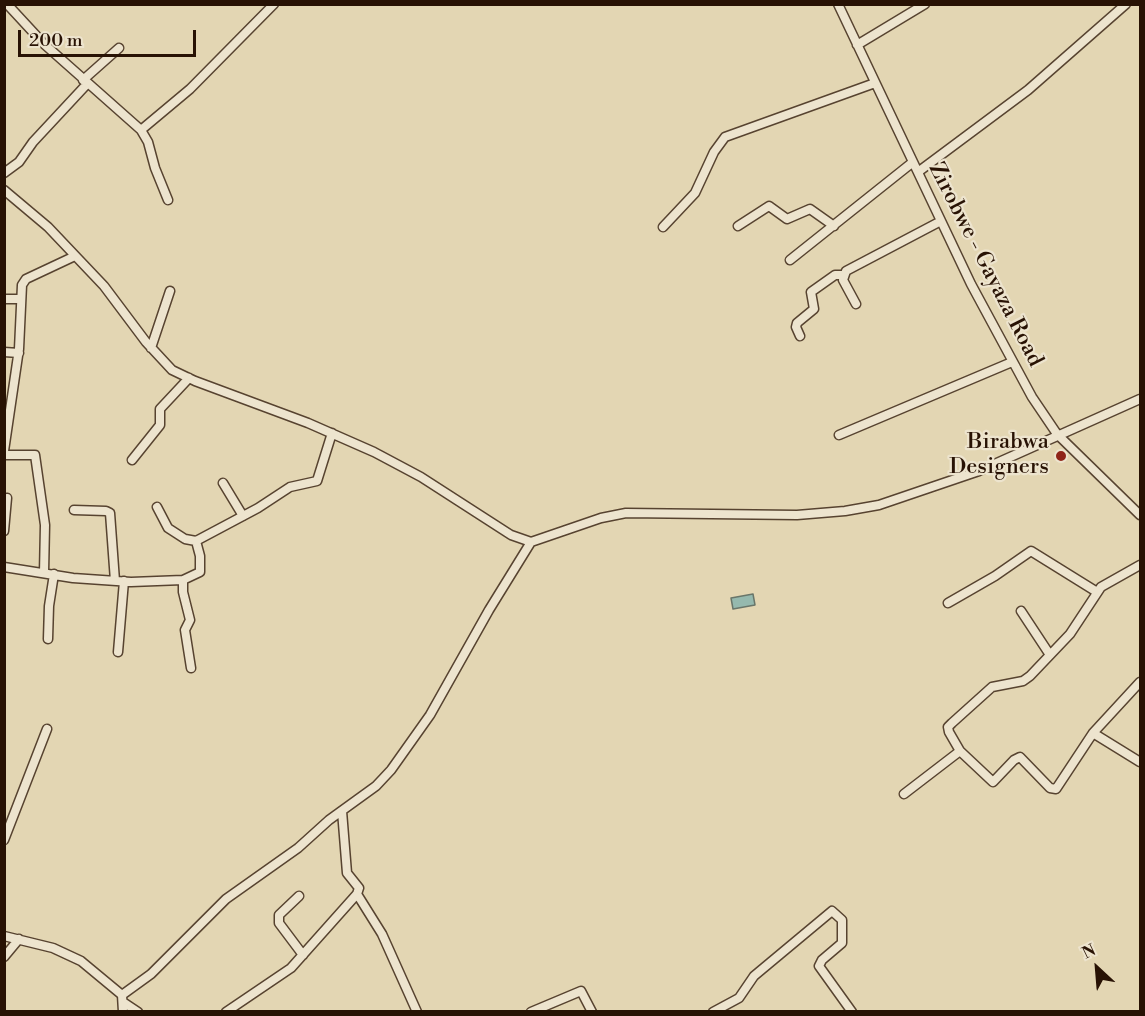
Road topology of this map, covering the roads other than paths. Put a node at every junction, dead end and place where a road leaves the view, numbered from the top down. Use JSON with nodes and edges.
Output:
{"nodes":[{"id":1,"x":7,"y":4,"type":"edge"},
{"id":2,"x":274,"y":4,"type":"edge"},
{"id":3,"x":838,"y":4,"type":"edge"},
{"id":4,"x":925,"y":4,"type":"edge"},
{"id":5,"x":1126,"y":4,"type":"edge"},
{"id":6,"x":857,"y":45,"type":"junction"},
{"id":7,"x":119,"y":48,"type":"dead end"},
{"id":8,"x":85,"y":82,"type":"junction"},
{"id":9,"x":875,"y":83,"type":"junction"},
{"id":10,"x":141,"y":130,"type":"junction"},
{"id":11,"x":913,"y":162,"type":"junction"},
{"id":12,"x":918,"y":172,"type":"junction"},
{"id":13,"x":4,"y":174,"type":"edge"},
{"id":14,"x":4,"y":190,"type":"edge"},
{"id":15,"x":168,"y":200,"type":"dead end"},
{"id":16,"x":941,"y":221,"type":"junction"},
{"id":17,"x":663,"y":226,"type":"dead end"},
{"id":18,"x":738,"y":226,"type":"dead end"},
{"id":19,"x":834,"y":226,"type":"junction"},
{"id":20,"x":75,"y":256,"type":"junction"},
{"id":21,"x":790,"y":260,"type":"dead end"},
{"id":22,"x":843,"y":275,"type":"junction"},
{"id":23,"x":170,"y":291,"type":"dead end"},
{"id":24,"x":4,"y":299,"type":"edge"},
{"id":25,"x":21,"y":299,"type":"junction"},
{"id":26,"x":855,"y":304,"type":"dead end"},
{"id":27,"x":800,"y":336,"type":"dead end"},
{"id":28,"x":151,"y":348,"type":"junction"},
{"id":29,"x":4,"y":352,"type":"edge"},
{"id":30,"x":19,"y":352,"type":"junction"},
{"id":31,"x":1012,"y":362,"type":"junction"},
{"id":32,"x":189,"y":378,"type":"junction"},
{"id":33,"x":1140,"y":399,"type":"edge"},
{"id":34,"x":332,"y":434,"type":"junction"},
{"id":35,"x":1058,"y":434,"type":"junction"},
{"id":36,"x":839,"y":435,"type":"dead end"},
{"id":37,"x":4,"y":453,"type":"edge"},
{"id":38,"x":132,"y":460,"type":"dead end"},
{"id":39,"x":223,"y":483,"type":"dead end"},
{"id":40,"x":7,"y":498,"type":"dead end"},
{"id":41,"x":156,"y":507,"type":"dead end"},
{"id":42,"x":74,"y":510,"type":"dead end"},
{"id":43,"x":1140,"y":514,"type":"edge"},
{"id":44,"x":243,"y":516,"type":"junction"},
{"id":45,"x":4,"y":531,"type":"edge"},
{"id":46,"x":196,"y":541,"type":"junction"},
{"id":47,"x":531,"y":542,"type":"junction"},
{"id":48,"x":1140,"y":565,"type":"edge"},
{"id":49,"x":4,"y":567,"type":"edge"},
{"id":50,"x":44,"y":573,"type":"junction"},
{"id":51,"x":54,"y":574,"type":"junction"},
{"id":52,"x":183,"y":580,"type":"junction"},
{"id":53,"x":119,"y":581,"type":"junction"},
{"id":54,"x":1096,"y":592,"type":"junction"},
{"id":55,"x":948,"y":603,"type":"dead end"},
{"id":56,"x":1021,"y":611,"type":"dead end"},
{"id":57,"x":48,"y":639,"type":"dead end"},
{"id":58,"x":118,"y":652,"type":"dead end"},
{"id":59,"x":1050,"y":655,"type":"junction"},
{"id":60,"x":191,"y":668,"type":"dead end"},
{"id":61,"x":1140,"y":682,"type":"edge"},
{"id":62,"x":47,"y":729,"type":"dead end"},
{"id":63,"x":1094,"y":733,"type":"junction"},
{"id":64,"x":960,"y":751,"type":"junction"},
{"id":65,"x":1140,"y":762,"type":"edge"},
{"id":66,"x":904,"y":794,"type":"dead end"},
{"id":67,"x":342,"y":811,"type":"junction"},
{"id":68,"x":4,"y":840,"type":"edge"},
{"id":69,"x":357,"y":894,"type":"junction"},
{"id":70,"x":299,"y":896,"type":"dead end"},
{"id":71,"x":4,"y":936,"type":"edge"},
{"id":72,"x":19,"y":939,"type":"junction"},
{"id":73,"x":303,"y":955,"type":"junction"},
{"id":74,"x":4,"y":957,"type":"edge"},
{"id":75,"x":122,"y":1003,"type":"edge"},
{"id":76,"x":138,"y":1011,"type":"edge"},
{"id":77,"x":226,"y":1011,"type":"edge"},
{"id":78,"x":417,"y":1011,"type":"edge"},
{"id":79,"x":531,"y":1011,"type":"edge"},
{"id":80,"x":592,"y":1011,"type":"edge"},
{"id":81,"x":713,"y":1011,"type":"edge"},
{"id":82,"x":852,"y":1011,"type":"edge"}],
"edges":[{"from":1,"to":8,"type":"street"},
{"from":2,"to":10,"type":"street"},
{"from":3,"to":6,"type":"street","name":"Zirobwe - Gayaza Road"},
{"from":4,"to":6,"type":"street"},
{"from":5,"to":12,"type":"street"},
{"from":6,"to":9,"type":"street","name":"Zirobwe - Gayaza Road"},
{"from":7,"to":8,"type":"street"},
{"from":8,"to":10,"type":"street"},
{"from":8,"to":13,"type":"street"},
{"from":9,"to":11,"type":"street","name":"Zirobwe - Gayaza Road"},
{"from":9,"to":17,"type":"street"},
{"from":10,"to":15,"type":"street"},
{"from":11,"to":12,"type":"street","name":"Zirobwe - Gayaza Road"},
{"from":11,"to":19,"type":"street"},
{"from":12,"to":16,"type":"street","name":"Zirobwe - Gayaza Road"},
{"from":14,"to":20,"type":"street"},
{"from":16,"to":22,"type":"street"},
{"from":16,"to":31,"type":"street","name":"Zirobwe - Gayaza Road"},
{"from":18,"to":19,"type":"street"},
{"from":19,"to":21,"type":"street"},
{"from":20,"to":25,"type":"street"},
{"from":20,"to":28,"type":"street"},
{"from":22,"to":26,"type":"street"},
{"from":22,"to":27,"type":"street"},
{"from":23,"to":28,"type":"street"},
{"from":24,"to":25,"type":"street"},
{"from":25,"to":30,"type":"street"},
{"from":28,"to":32,"type":"street"},
{"from":29,"to":30,"type":"street"},
{"from":30,"to":37,"type":"street"},
{"from":31,"to":35,"type":"street","name":"Zirobwe - Gayaza Road"},
{"from":31,"to":36,"type":"street"},
{"from":32,"to":34,"type":"street"},
{"from":32,"to":38,"type":"street"},
{"from":33,"to":35,"type":"street"},
{"from":34,"to":44,"type":"street"},
{"from":34,"to":47,"type":"street"},
{"from":35,"to":43,"type":"street","name":"Zirobwe - Gayaza Road"},
{"from":35,"to":47,"type":"street"},
{"from":37,"to":50,"type":"street"},
{"from":39,"to":44,"type":"street"},
{"from":40,"to":45,"type":"street"},
{"from":41,"to":46,"type":"street"},
{"from":42,"to":53,"type":"street"},
{"from":44,"to":46,"type":"street"},
{"from":46,"to":52,"type":"street"},
{"from":47,"to":67,"type":"street"},
{"from":48,"to":54,"type":"street"},
{"from":49,"to":50,"type":"street"},
{"from":50,"to":51,"type":"street"},
{"from":51,"to":53,"type":"street"},
{"from":51,"to":57,"type":"street"},
{"from":52,"to":53,"type":"street"},
{"from":52,"to":60,"type":"street"},
{"from":53,"to":58,"type":"street"},
{"from":54,"to":55,"type":"street"},
{"from":54,"to":59,"type":"street"},
{"from":56,"to":59,"type":"street"},
{"from":59,"to":64,"type":"street"},
{"from":61,"to":63,"type":"street"},
{"from":62,"to":68,"type":"street"},
{"from":63,"to":64,"type":"street"},
{"from":63,"to":65,"type":"street"},
{"from":64,"to":66,"type":"street"},
{"from":67,"to":69,"type":"street"},
{"from":67,"to":75,"type":"street"},
{"from":69,"to":73,"type":"street"},
{"from":69,"to":78,"type":"street"},
{"from":70,"to":73,"type":"street"},
{"from":71,"to":72,"type":"street"},
{"from":72,"to":74,"type":"street"},
{"from":72,"to":75,"type":"street"},
{"from":73,"to":77,"type":"street"},
{"from":75,"to":76,"type":"street"},
{"from":79,"to":80,"type":"street"},
{"from":81,"to":82,"type":"street"}]}
